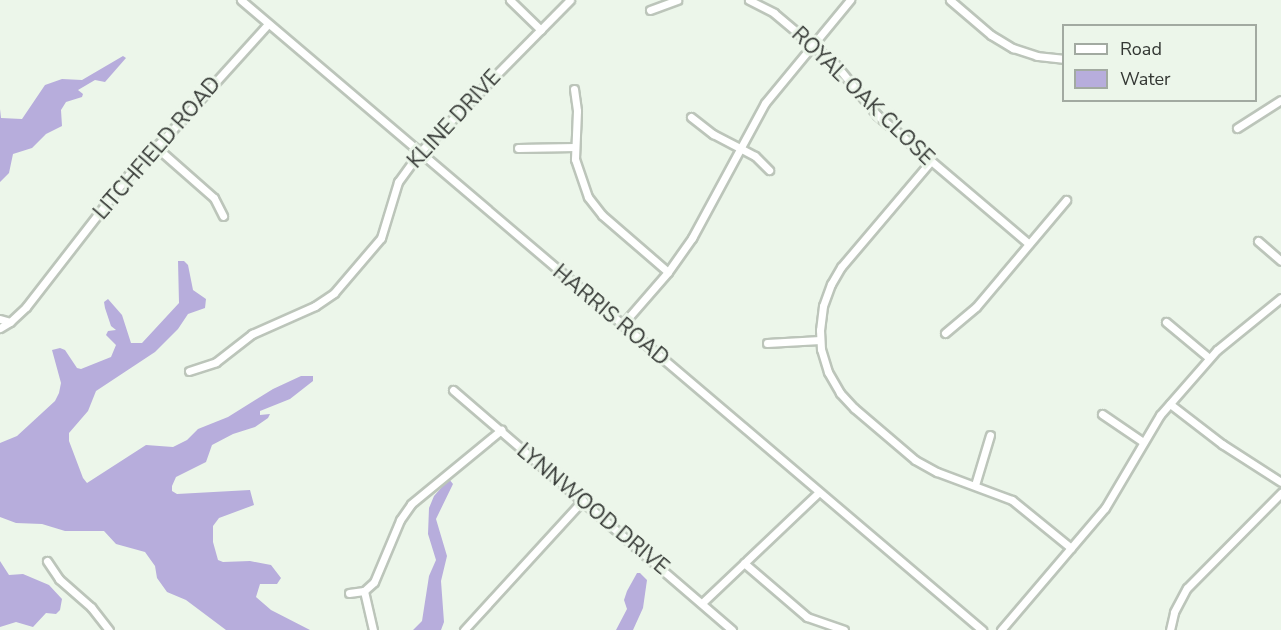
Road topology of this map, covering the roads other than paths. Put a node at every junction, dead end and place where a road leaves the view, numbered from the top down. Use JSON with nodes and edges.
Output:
{"nodes":[{"id":1,"x":241,"y":0,"type":"edge"},
{"id":2,"x":510,"y":0,"type":"edge"},
{"id":3,"x":570,"y":0,"type":"edge"},
{"id":4,"x":677,"y":0,"type":"edge"},
{"id":5,"x":749,"y":0,"type":"edge"},
{"id":6,"x":850,"y":0,"type":"edge"},
{"id":7,"x":950,"y":0,"type":"edge"},
{"id":8,"x":650,"y":10,"type":"dead end"},
{"id":9,"x":268,"y":24,"type":"junction"},
{"id":10,"x":541,"y":30,"type":"junction"},
{"id":11,"x":812,"y":45,"type":"junction"},
{"id":12,"x":1062,"y":59,"type":"edge"},
{"id":13,"x":574,"y":89,"type":"dead end"},
{"id":14,"x":1281,"y":100,"type":"edge"},
{"id":15,"x":691,"y":117,"type":"dead end"},
{"id":16,"x":1237,"y":128,"type":"dead end"},
{"id":17,"x":156,"y":147,"type":"junction"},
{"id":18,"x":575,"y":147,"type":"junction"},
{"id":19,"x":740,"y":147,"type":"junction"},
{"id":20,"x":518,"y":148,"type":"dead end"},
{"id":21,"x":419,"y":153,"type":"junction"},
{"id":22,"x":931,"y":161,"type":"junction"},
{"id":23,"x":769,"y":170,"type":"dead end"},
{"id":24,"x":1066,"y":200,"type":"dead end"},
{"id":25,"x":223,"y":216,"type":"dead end"},
{"id":26,"x":1258,"y":241,"type":"dead end"},
{"id":27,"x":1029,"y":244,"type":"junction"},
{"id":28,"x":1281,"y":261,"type":"edge"},
{"id":29,"x":668,"y":272,"type":"junction"},
{"id":30,"x":1281,"y":298,"type":"edge"},
{"id":31,"x":0,"y":319,"type":"edge"},
{"id":32,"x":10,"y":322,"type":"junction"},
{"id":33,"x":1166,"y":322,"type":"dead end"},
{"id":34,"x":622,"y":325,"type":"junction"},
{"id":35,"x":0,"y":328,"type":"edge"},
{"id":36,"x":945,"y":333,"type":"dead end"},
{"id":37,"x":820,"y":340,"type":"junction"},
{"id":38,"x":768,"y":344,"type":"dead end"},
{"id":39,"x":1209,"y":358,"type":"junction"},
{"id":40,"x":189,"y":371,"type":"dead end"},
{"id":41,"x":453,"y":390,"type":"dead end"},
{"id":42,"x":1170,"y":404,"type":"junction"},
{"id":43,"x":1102,"y":414,"type":"dead end"},
{"id":44,"x":501,"y":430,"type":"junction"},
{"id":45,"x":990,"y":435,"type":"dead end"},
{"id":46,"x":1143,"y":442,"type":"junction"},
{"id":47,"x":1281,"y":482,"type":"edge"},
{"id":48,"x":975,"y":485,"type":"junction"},
{"id":49,"x":819,"y":492,"type":"junction"},
{"id":50,"x":1281,"y":493,"type":"edge"},
{"id":51,"x":583,"y":500,"type":"junction"},
{"id":52,"x":1071,"y":548,"type":"junction"},
{"id":53,"x":47,"y":561,"type":"dead end"},
{"id":54,"x":744,"y":564,"type":"junction"},
{"id":55,"x":364,"y":591,"type":"junction"},
{"id":56,"x":349,"y":593,"type":"dead end"},
{"id":57,"x":702,"y":603,"type":"junction"},
{"id":58,"x":109,"y":630,"type":"edge"},
{"id":59,"x":373,"y":630,"type":"edge"},
{"id":60,"x":464,"y":630,"type":"edge"},
{"id":61,"x":732,"y":630,"type":"edge"},
{"id":62,"x":844,"y":630,"type":"edge"},
{"id":63,"x":982,"y":630,"type":"edge"},
{"id":64,"x":1001,"y":630,"type":"edge"},
{"id":65,"x":1170,"y":630,"type":"edge"}],
"edges":[{"from":1,"to":9,"type":"street","name":"HARRIS ROAD"},
{"from":2,"to":10,"type":"street"},
{"from":3,"to":10,"type":"street","name":"KLINE DRIVE"},
{"from":4,"to":8,"type":"street"},
{"from":5,"to":11,"type":"street","name":"ROYAL OAK CLOSE"},
{"from":6,"to":11,"type":"street"},
{"from":7,"to":12,"type":"street"},
{"from":9,"to":17,"type":"street","name":"LITCHFIELD ROAD"},
{"from":9,"to":21,"type":"street","name":"HARRIS ROAD"},
{"from":10,"to":21,"type":"street","name":"KLINE DRIVE"},
{"from":11,"to":19,"type":"street"},
{"from":11,"to":22,"type":"street","name":"ROYAL OAK CLOSE"},
{"from":13,"to":18,"type":"street"},
{"from":14,"to":16,"type":"street"},
{"from":15,"to":19,"type":"street"},
{"from":17,"to":25,"type":"street"},
{"from":17,"to":32,"type":"street","name":"LITCHFIELD ROAD"},
{"from":18,"to":20,"type":"street"},
{"from":18,"to":29,"type":"street"},
{"from":19,"to":23,"type":"street"},
{"from":19,"to":29,"type":"street"},
{"from":21,"to":34,"type":"street","name":"HARRIS ROAD"},
{"from":21,"to":40,"type":"street","name":"KLINE DRIVE"},
{"from":22,"to":27,"type":"street","name":"ROYAL OAK CLOSE"},
{"from":22,"to":37,"type":"street"},
{"from":24,"to":27,"type":"street"},
{"from":26,"to":28,"type":"street"},
{"from":27,"to":36,"type":"street"},
{"from":29,"to":34,"type":"street"},
{"from":30,"to":39,"type":"street"},
{"from":31,"to":32,"type":"street"},
{"from":32,"to":35,"type":"street","name":"LITCHFIELD ROAD"},
{"from":33,"to":39,"type":"street"},
{"from":34,"to":49,"type":"street","name":"HARRIS ROAD"},
{"from":37,"to":38,"type":"street"},
{"from":37,"to":48,"type":"street"},
{"from":39,"to":42,"type":"street"},
{"from":41,"to":44,"type":"street","name":"LYNNWOOD DRIVE"},
{"from":42,"to":46,"type":"street"},
{"from":42,"to":47,"type":"street"},
{"from":43,"to":46,"type":"street"},
{"from":44,"to":51,"type":"street","name":"LYNNWOOD DRIVE"},
{"from":44,"to":55,"type":"street"},
{"from":45,"to":48,"type":"street"},
{"from":46,"to":52,"type":"street"},
{"from":48,"to":52,"type":"street"},
{"from":49,"to":54,"type":"street"},
{"from":49,"to":63,"type":"street","name":"HARRIS ROAD"},
{"from":50,"to":65,"type":"street"},
{"from":51,"to":57,"type":"street","name":"LYNNWOOD DRIVE"},
{"from":51,"to":60,"type":"street"},
{"from":52,"to":64,"type":"street"},
{"from":53,"to":58,"type":"street"},
{"from":54,"to":57,"type":"street"},
{"from":54,"to":62,"type":"street"},
{"from":55,"to":56,"type":"street"},
{"from":55,"to":59,"type":"street"},
{"from":57,"to":61,"type":"street","name":"LYNNWOOD DRIVE"}]}
